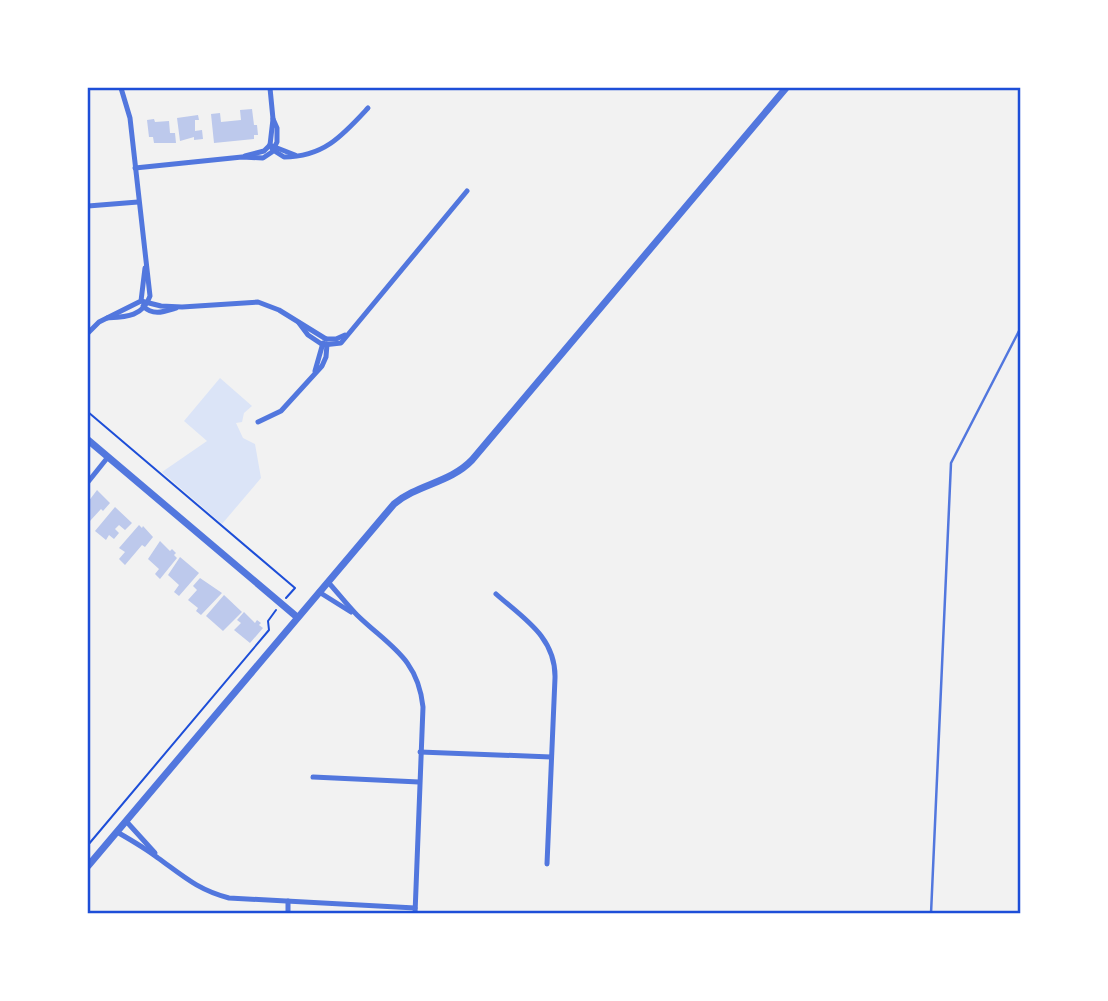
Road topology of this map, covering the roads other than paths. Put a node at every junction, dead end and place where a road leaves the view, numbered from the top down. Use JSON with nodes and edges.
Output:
{"nodes":[{"id":1,"x":121,"y":88,"type":"edge"},
{"id":2,"x":270,"y":88,"type":"edge"},
{"id":3,"x":786,"y":88,"type":"edge"},
{"id":4,"x":368,"y":108,"type":"dead end"},
{"id":5,"x":273,"y":147,"type":"junction"},
{"id":6,"x":135,"y":168,"type":"junction"},
{"id":7,"x":467,"y":191,"type":"dead end"},
{"id":8,"x":138,"y":202,"type":"junction"},
{"id":9,"x":88,"y":206,"type":"edge"},
{"id":10,"x":144,"y":304,"type":"junction"},
{"id":11,"x":1020,"y":329,"type":"edge"},
{"id":12,"x":88,"y":332,"type":"edge"},
{"id":13,"x":325,"y":344,"type":"junction"},
{"id":14,"x":258,"y":422,"type":"dead end"},
{"id":15,"x":88,"y":440,"type":"edge"},
{"id":16,"x":108,"y":457,"type":"junction"},
{"id":17,"x":88,"y":482,"type":"edge"},
{"id":18,"x":328,"y":582,"type":"junction"},
{"id":19,"x":319,"y":592,"type":"junction"},
{"id":20,"x":496,"y":594,"type":"dead end"},
{"id":21,"x":357,"y":615,"type":"junction"},
{"id":22,"x":297,"y":617,"type":"junction"},
{"id":23,"x":420,"y":751,"type":"junction"},
{"id":24,"x":551,"y":757,"type":"junction"},
{"id":25,"x":313,"y":777,"type":"dead end"},
{"id":26,"x":419,"y":782,"type":"junction"},
{"id":27,"x":126,"y":821,"type":"junction"},
{"id":28,"x":117,"y":832,"type":"junction"},
{"id":29,"x":159,"y":858,"type":"junction"},
{"id":30,"x":547,"y":864,"type":"dead end"},
{"id":31,"x":88,"y":866,"type":"edge"},
{"id":32,"x":288,"y":901,"type":"junction"},
{"id":33,"x":415,"y":911,"type":"edge"},
{"id":34,"x":288,"y":914,"type":"edge"},
{"id":35,"x":930,"y":914,"type":"edge"}],
"edges":[{"from":1,"to":6,"type":"street"},
{"from":2,"to":5,"type":"street"},
{"from":3,"to":18,"type":"street"},
{"from":4,"to":5,"type":"street"},
{"from":5,"to":6,"type":"street"},
{"from":6,"to":8,"type":"street"},
{"from":7,"to":13,"type":"street"},
{"from":8,"to":9,"type":"street"},
{"from":8,"to":10,"type":"street"},
{"from":10,"to":12,"type":"street"},
{"from":10,"to":13,"type":"street"},
{"from":11,"to":35,"type":"lane"},
{"from":13,"to":14,"type":"street"},
{"from":15,"to":16,"type":"street"},
{"from":16,"to":17,"type":"street"},
{"from":16,"to":22,"type":"street"},
{"from":18,"to":19,"type":"street"},
{"from":18,"to":21,"type":"street"},
{"from":19,"to":21,"type":"street"},
{"from":19,"to":22,"type":"street"},
{"from":20,"to":24,"type":"street"},
{"from":21,"to":23,"type":"street"},
{"from":22,"to":27,"type":"street"},
{"from":23,"to":24,"type":"street"},
{"from":23,"to":26,"type":"street"},
{"from":24,"to":30,"type":"street"},
{"from":25,"to":26,"type":"street"},
{"from":26,"to":33,"type":"street"},
{"from":27,"to":28,"type":"street"},
{"from":27,"to":29,"type":"street"},
{"from":28,"to":29,"type":"street"},
{"from":28,"to":31,"type":"street"},
{"from":29,"to":32,"type":"street"},
{"from":32,"to":33,"type":"street"},
{"from":32,"to":34,"type":"street"}]}
